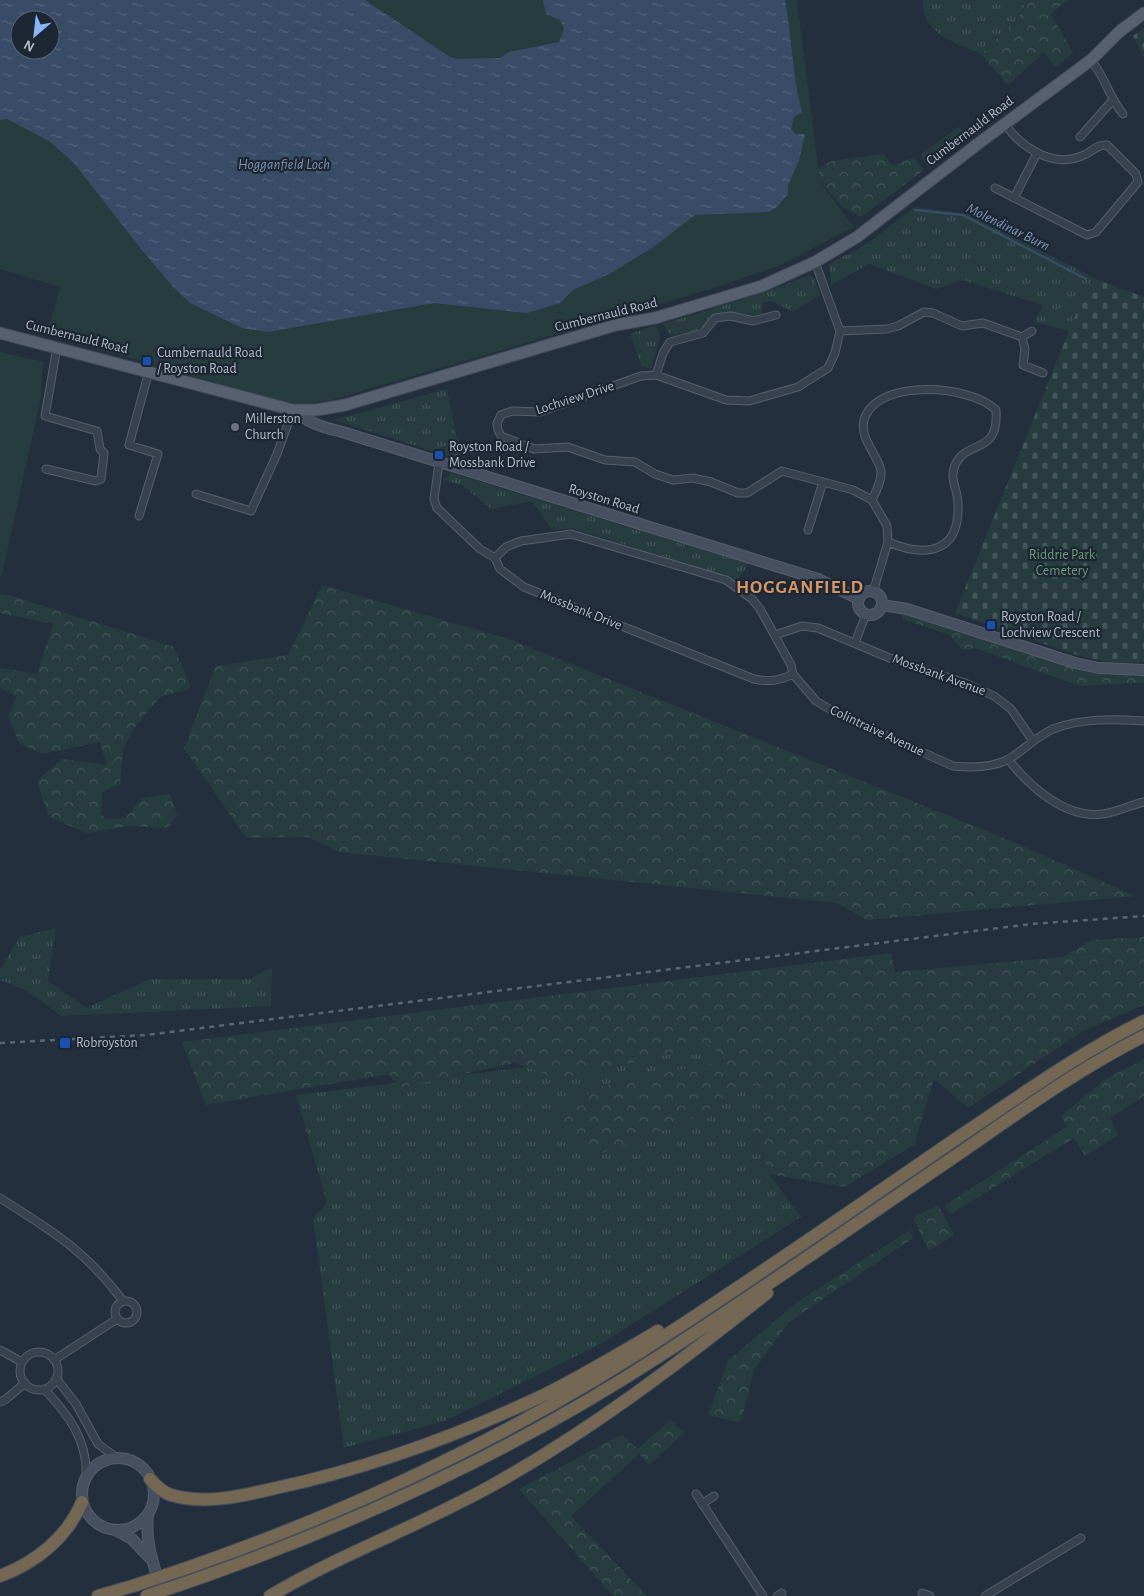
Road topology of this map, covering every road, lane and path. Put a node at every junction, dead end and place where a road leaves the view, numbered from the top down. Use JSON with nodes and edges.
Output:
{"nodes":[{"id":1,"x":1144,"y":13,"type":"edge"},
{"id":2,"x":1091,"y":60,"type":"junction"},
{"id":3,"x":1112,"y":101,"type":"junction"},
{"id":4,"x":1123,"y":114,"type":"dead end"},
{"id":5,"x":1005,"y":124,"type":"junction"},
{"id":6,"x":1080,"y":137,"type":"dead end"},
{"id":7,"x":1037,"y":153,"type":"junction"},
{"id":8,"x":995,"y":188,"type":"dead end"},
{"id":9,"x":1014,"y":198,"type":"junction"},
{"id":10,"x":815,"y":262,"type":"junction"},
{"id":11,"x":776,"y":315,"type":"dead end"},
{"id":12,"x":840,"y":331,"type":"junction"},
{"id":13,"x":1032,"y":331,"type":"dead end"},
{"id":14,"x":0,"y":333,"type":"edge"},
{"id":15,"x":1022,"y":337,"type":"junction"},
{"id":16,"x":57,"y":347,"type":"junction"},
{"id":17,"x":149,"y":371,"type":"junction"},
{"id":18,"x":1044,"y":373,"type":"dead end"},
{"id":19,"x":656,"y":375,"type":"junction"},
{"id":20,"x":292,"y":410,"type":"junction"},
{"id":21,"x":316,"y":410,"type":"junction"},
{"id":22,"x":339,"y":431,"type":"junction"},
{"id":23,"x":439,"y":463,"type":"junction"},
{"id":24,"x":46,"y":469,"type":"dead end"},
{"id":25,"x":823,"y":482,"type":"junction"},
{"id":26,"x":196,"y":494,"type":"dead end"},
{"id":27,"x":872,"y":500,"type":"junction"},
{"id":28,"x":139,"y":516,"type":"dead end"},
{"id":29,"x":808,"y":530,"type":"dead end"},
{"id":30,"x":888,"y":542,"type":"junction"},
{"id":31,"x":495,"y":558,"type":"junction"},
{"id":32,"x":873,"y":592,"type":"junction"},
{"id":33,"x":859,"y":599,"type":"junction"},
{"id":34,"x":882,"y":604,"type":"junction"},
{"id":35,"x":866,"y":614,"type":"junction"},
{"id":36,"x":775,"y":636,"type":"junction"},
{"id":37,"x":855,"y":643,"type":"junction"},
{"id":38,"x":1144,"y":670,"type":"edge"},
{"id":39,"x":793,"y":674,"type":"junction"},
{"id":40,"x":1144,"y":722,"type":"edge"},
{"id":41,"x":1033,"y":741,"type":"junction"},
{"id":42,"x":1008,"y":759,"type":"junction"},
{"id":43,"x":1144,"y":802,"type":"edge"},
{"id":44,"x":1144,"y":1021,"type":"edge"},
{"id":45,"x":1144,"y":1036,"type":"edge"},
{"id":46,"x":0,"y":1198,"type":"edge"},
{"id":47,"x":850,"y":1228,"type":"junction"},
{"id":48,"x":790,"y":1252,"type":"junction"},
{"id":49,"x":123,"y":1301,"type":"junction"},
{"id":50,"x":117,"y":1319,"type":"junction"},
{"id":51,"x":0,"y":1350,"type":"edge"},
{"id":52,"x":54,"y":1360,"type":"junction"},
{"id":53,"x":22,"y":1362,"type":"junction"},
{"id":54,"x":56,"y":1378,"type":"junction"},
{"id":55,"x":25,"y":1383,"type":"junction"},
{"id":56,"x":44,"y":1389,"type":"junction"},
{"id":57,"x":0,"y":1402,"type":"edge"},
{"id":58,"x":117,"y":1458,"type":"junction"},
{"id":59,"x":86,"y":1477,"type":"junction"},
{"id":60,"x":150,"y":1479,"type":"junction"},
{"id":61,"x":696,"y":1494,"type":"dead end"},
{"id":62,"x":714,"y":1496,"type":"dead end"},
{"id":63,"x":82,"y":1502,"type":"junction"},
{"id":64,"x":702,"y":1504,"type":"junction"},
{"id":65,"x":148,"y":1513,"type":"junction"},
{"id":66,"x":114,"y":1529,"type":"junction"},
{"id":67,"x":1081,"y":1538,"type":"dead end"},
{"id":68,"x":151,"y":1558,"type":"junction"},
{"id":69,"x":0,"y":1576,"type":"edge"},
{"id":70,"x":98,"y":1596,"type":"edge"},
{"id":71,"x":146,"y":1596,"type":"edge"},
{"id":72,"x":164,"y":1596,"type":"edge"},
{"id":73,"x":270,"y":1596,"type":"edge"},
{"id":74,"x":763,"y":1596,"type":"edge"},
{"id":75,"x":923,"y":1596,"type":"edge"},
{"id":76,"x":930,"y":1596,"type":"edge"},
{"id":77,"x":985,"y":1596,"type":"edge"}],
"edges":[{"from":1,"to":2,"type":"main road","name":"Cumbernauld Road"},
{"from":2,"to":3,"type":"street"},
{"from":2,"to":5,"type":"main road","name":"Cumbernauld Road"},
{"from":3,"to":4,"type":"street"},
{"from":3,"to":6,"type":"street"},
{"from":5,"to":7,"type":"street"},
{"from":5,"to":10,"type":"main road","name":"Cumbernauld Road"},
{"from":7,"to":9,"type":"street"},
{"from":7,"to":9,"type":"street"},
{"from":8,"to":9,"type":"street"},
{"from":10,"to":12,"type":"street"},
{"from":10,"to":21,"type":"main road","name":"Cumbernauld Road"},
{"from":11,"to":19,"type":"street"},
{"from":12,"to":15,"type":"street"},
{"from":12,"to":19,"type":"street","name":"Lochview Drive"},
{"from":13,"to":15,"type":"street"},
{"from":14,"to":16,"type":"main road","name":"Cumbernauld Road"},
{"from":15,"to":18,"type":"street"},
{"from":16,"to":17,"type":"main road","name":"Cumbernauld Road"},
{"from":16,"to":24,"type":"street"},
{"from":17,"to":20,"type":"main road","name":"Cumbernauld Road"},
{"from":17,"to":28,"type":"street"},
{"from":19,"to":25,"type":"street","name":"Lochview Drive"},
{"from":20,"to":21,"type":"main road","name":"Cumbernauld Road"},
{"from":20,"to":22,"type":"street","name":"Royston Road"},
{"from":20,"to":26,"type":"street"},
{"from":21,"to":22,"type":"street","name":"Royston Road"},
{"from":22,"to":23,"type":"street","name":"Royston Road"},
{"from":23,"to":31,"type":"street","name":"Mossbank Drive"},
{"from":23,"to":33,"type":"street","name":"Royston Road"},
{"from":25,"to":27,"type":"street","name":"Lochview Drive"},
{"from":25,"to":29,"type":"street"},
{"from":27,"to":30,"type":"street"},
{"from":27,"to":30,"type":"street"},
{"from":30,"to":32,"type":"street"},
{"from":31,"to":36,"type":"street","name":"Colintraive Avenue"},
{"from":31,"to":39,"type":"street","name":"Mossbank Drive"},
{"from":32,"to":33,"type":"street"},
{"from":32,"to":34,"type":"street"},
{"from":33,"to":35,"type":"street"},
{"from":34,"to":35,"type":"street"},
{"from":34,"to":38,"type":"street"},
{"from":35,"to":37,"type":"street"},
{"from":36,"to":37,"type":"street","name":"Mossbank Avenue"},
{"from":36,"to":39,"type":"street","name":"Colintraive Avenue"},
{"from":37,"to":41,"type":"street","name":"Mossbank Avenue"},
{"from":39,"to":42,"type":"street","name":"Colintraive Avenue"},
{"from":40,"to":41,"type":"street","name":"Colintraive Avenue"},
{"from":41,"to":42,"type":"street","name":"Colintraive Avenue"},
{"from":42,"to":43,"type":"street"},
{"from":44,"to":48,"type":"highway"},
{"from":45,"to":47,"type":"highway"},
{"from":46,"to":49,"type":"street"},
{"from":47,"to":71,"type":"highway","bridge":true},
{"from":47,"to":73,"type":"highway"},
{"from":48,"to":60,"type":"highway"},
{"from":48,"to":70,"type":"highway","bridge":true},
{"from":49,"to":50,"type":"street"},
{"from":49,"to":50,"type":"street"},
{"from":50,"to":52,"type":"street"},
{"from":51,"to":53,"type":"street"},
{"from":52,"to":53,"type":"street"},
{"from":52,"to":54,"type":"street"},
{"from":53,"to":55,"type":"street"},
{"from":54,"to":56,"type":"street"},
{"from":54,"to":58,"type":"street"},
{"from":55,"to":56,"type":"street"},
{"from":55,"to":57,"type":"street"},
{"from":56,"to":59,"type":"street"},
{"from":58,"to":59,"type":"street"},
{"from":58,"to":60,"type":"street"},
{"from":59,"to":63,"type":"street"},
{"from":60,"to":65,"type":"street"},
{"from":61,"to":64,"type":"street"},
{"from":62,"to":64,"type":"street"},
{"from":63,"to":66,"type":"street"},
{"from":63,"to":69,"type":"highway"},
{"from":64,"to":74,"type":"street"},
{"from":65,"to":66,"type":"street"},
{"from":65,"to":68,"type":"street"},
{"from":66,"to":68,"type":"street"},
{"from":67,"to":77,"type":"street"},
{"from":68,"to":72,"type":"street"},
{"from":75,"to":76,"type":"street"}]}
